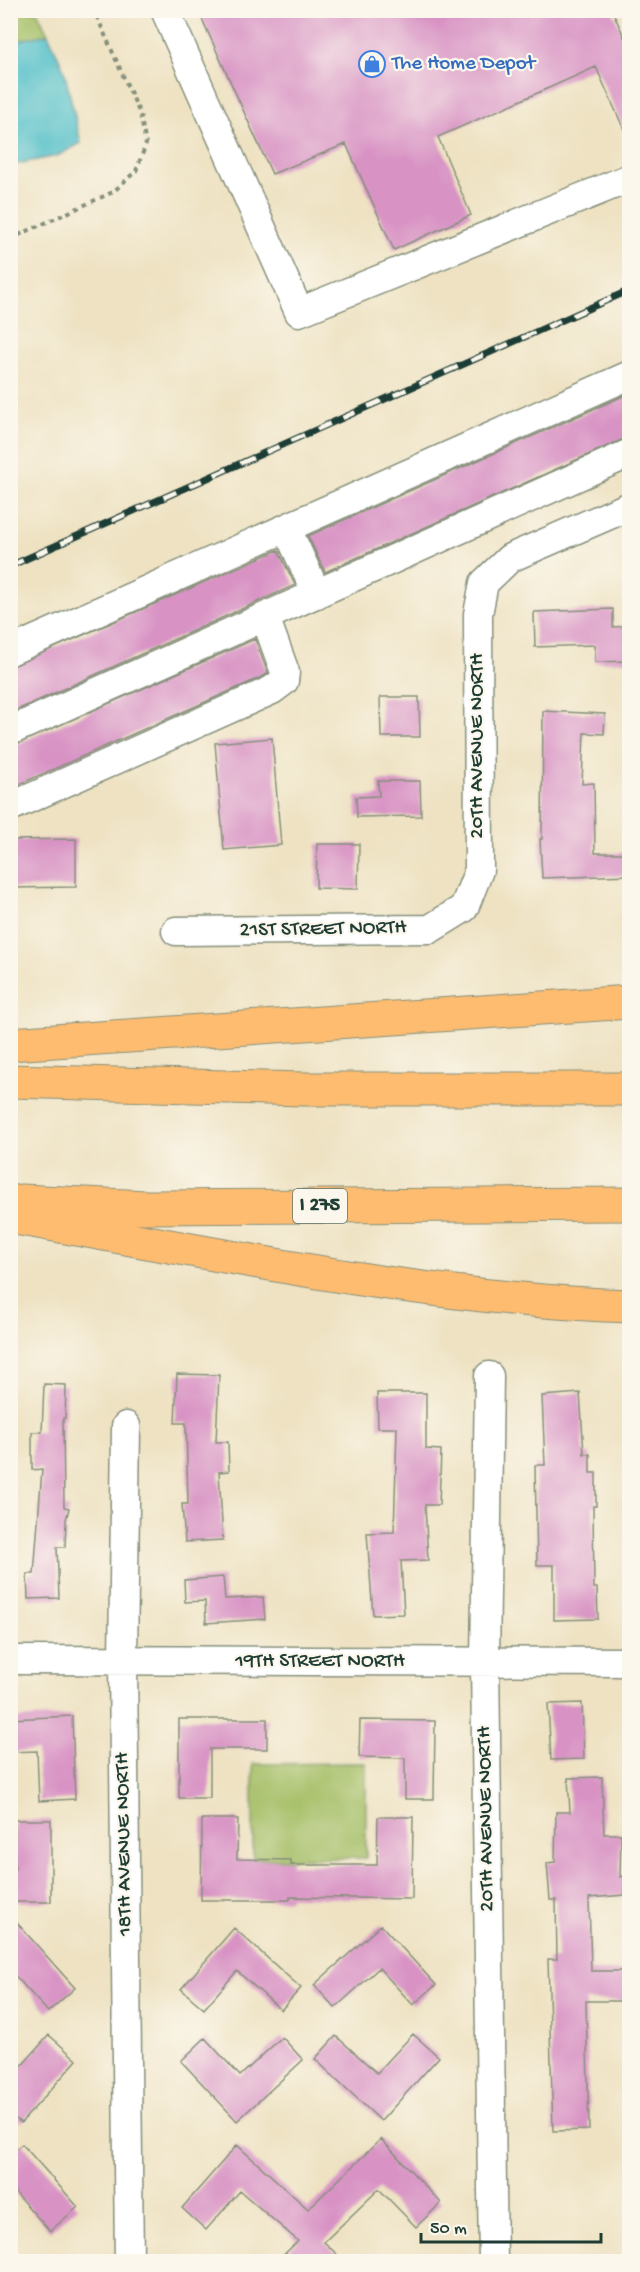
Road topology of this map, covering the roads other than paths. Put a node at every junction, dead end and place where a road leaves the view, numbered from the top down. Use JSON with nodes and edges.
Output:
{"nodes":[{"id":1,"x":165,"y":10,"type":"edge"},
{"id":2,"x":630,"y":178,"type":"edge"},
{"id":3,"x":630,"y":375,"type":"edge"},
{"id":4,"x":630,"y":453,"type":"edge"},
{"id":5,"x":630,"y":506,"type":"edge"},
{"id":6,"x":287,"y":529,"type":"junction"},
{"id":7,"x":317,"y":594,"type":"junction"},
{"id":8,"x":265,"y":617,"type":"junction"},
{"id":9,"x":10,"y":651,"type":"edge"},
{"id":10,"x":10,"y":731,"type":"edge"},
{"id":11,"x":10,"y":807,"type":"edge"},
{"id":12,"x":464,"y":908,"type":"joint"},
{"id":13,"x":176,"y":931,"type":"dead end"},
{"id":14,"x":630,"y":1002,"type":"edge"},
{"id":15,"x":10,"y":1044,"type":"edge"},
{"id":16,"x":10,"y":1082,"type":"edge"},
{"id":17,"x":630,"y":1089,"type":"edge"},
{"id":18,"x":10,"y":1201,"type":"edge"},
{"id":19,"x":630,"y":1204,"type":"edge"},
{"id":20,"x":10,"y":1217,"type":"edge"},
{"id":21,"x":630,"y":1306,"type":"edge"},
{"id":22,"x":489,"y":1376,"type":"dead end"},
{"id":23,"x":126,"y":1426,"type":"dead end"},
{"id":24,"x":10,"y":1660,"type":"edge"},
{"id":25,"x":123,"y":1661,"type":"junction"},
{"id":26,"x":630,"y":1662,"type":"edge"},
{"id":27,"x":485,"y":1663,"type":"junction"},
{"id":28,"x":129,"y":2262,"type":"edge"},
{"id":29,"x":493,"y":2262,"type":"edge"}],
"edges":[{"from":1,"to":2,"type":"street"},
{"from":3,"to":6,"type":"street"},
{"from":4,"to":7,"type":"street"},
{"from":5,"to":12,"type":"street","name":"20TH AVENUE NORTH"},
{"from":6,"to":7,"type":"street"},
{"from":6,"to":9,"type":"street"},
{"from":7,"to":8,"type":"street"},
{"from":8,"to":10,"type":"street"},
{"from":8,"to":11,"type":"street"},
{"from":12,"to":13,"type":"street","name":"21ST STREET NORTH"},
{"from":14,"to":15,"type":"highway"},
{"from":16,"to":17,"type":"highway"},
{"from":18,"to":19,"type":"highway","number":"I 275"},
{"from":20,"to":21,"type":"highway"},
{"from":22,"to":27,"type":"street","name":"20TH AVENUE NORTH"},
{"from":23,"to":25,"type":"street","name":"18TH AVENUE NORTH"},
{"from":24,"to":25,"type":"street","name":"19TH STREET NORTH"},
{"from":25,"to":27,"type":"street","name":"19TH STREET NORTH"},
{"from":25,"to":28,"type":"street","name":"18TH AVENUE NORTH"},
{"from":26,"to":27,"type":"street","name":"19TH STREET NORTH"},
{"from":27,"to":29,"type":"street","name":"20TH AVENUE NORTH"}]}
